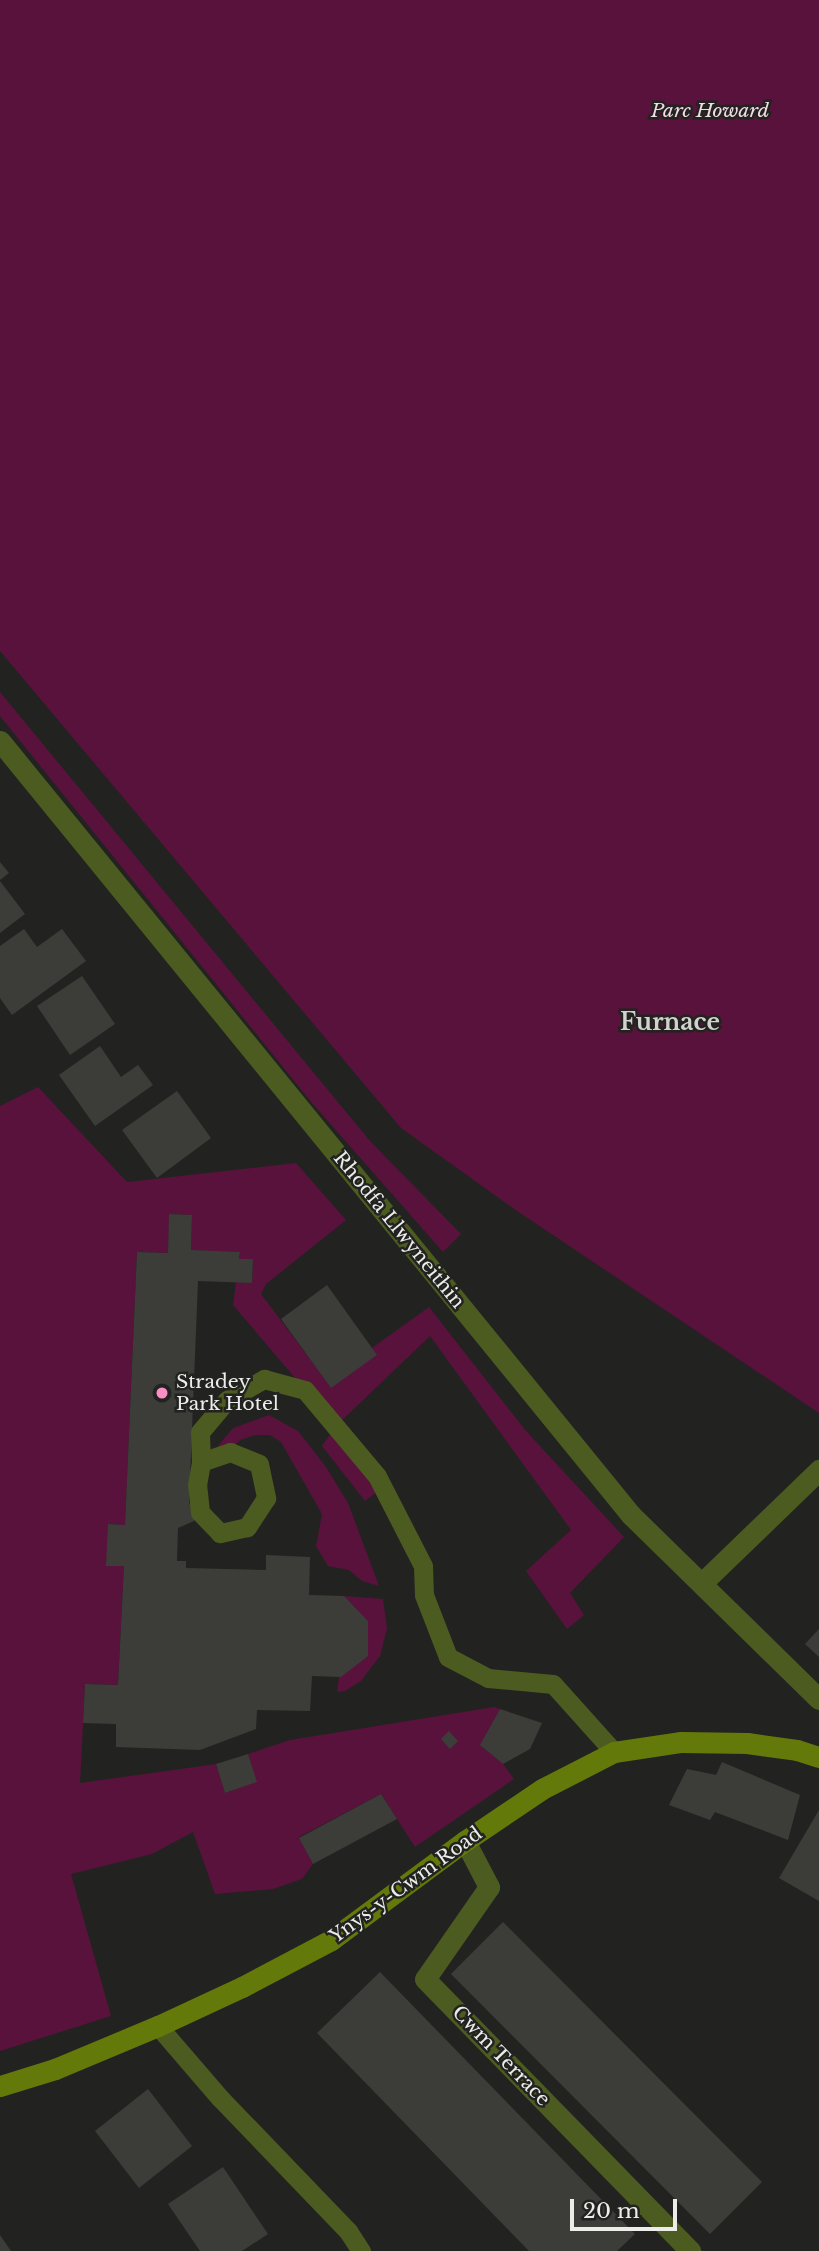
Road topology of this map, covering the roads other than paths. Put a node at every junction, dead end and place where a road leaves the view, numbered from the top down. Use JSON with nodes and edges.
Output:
{"nodes":[{"id":1,"x":0,"y":741,"type":"edge"},
{"id":2,"x":201,"y":1462,"type":"dead end"},
{"id":3,"x":819,"y":1470,"type":"edge"},
{"id":4,"x":702,"y":1583,"type":"junction"},
{"id":5,"x":819,"y":1699,"type":"edge"},
{"id":6,"x":614,"y":1752,"type":"junction"},
{"id":7,"x":819,"y":1758,"type":"edge"},
{"id":8,"x":466,"y":1841,"type":"junction"},
{"id":9,"x":158,"y":2026,"type":"junction"},
{"id":10,"x":0,"y":2086,"type":"edge"},
{"id":11,"x":361,"y":2251,"type":"edge"},
{"id":12,"x":690,"y":2251,"type":"edge"}],
"edges":[{"from":1,"to":4,"type":"street","name":"Rhodfa Llwyneithin"},
{"from":2,"to":6,"type":"lane"},
{"from":3,"to":4,"type":"street"},
{"from":4,"to":5,"type":"street","name":"Rhodfa Llwyneithin"},
{"from":6,"to":7,"type":"main road","name":"Ynys-y-Cwm Road"},
{"from":6,"to":8,"type":"main road","name":"Ynys-y-Cwm Road"},
{"from":8,"to":9,"type":"main road","name":"Ynys-y-Cwm Road"},
{"from":8,"to":12,"type":"street","name":"Cwm Terrace"},
{"from":9,"to":10,"type":"main road","name":"Ynys-y-Cwm Road"},
{"from":9,"to":11,"type":"lane"}]}
